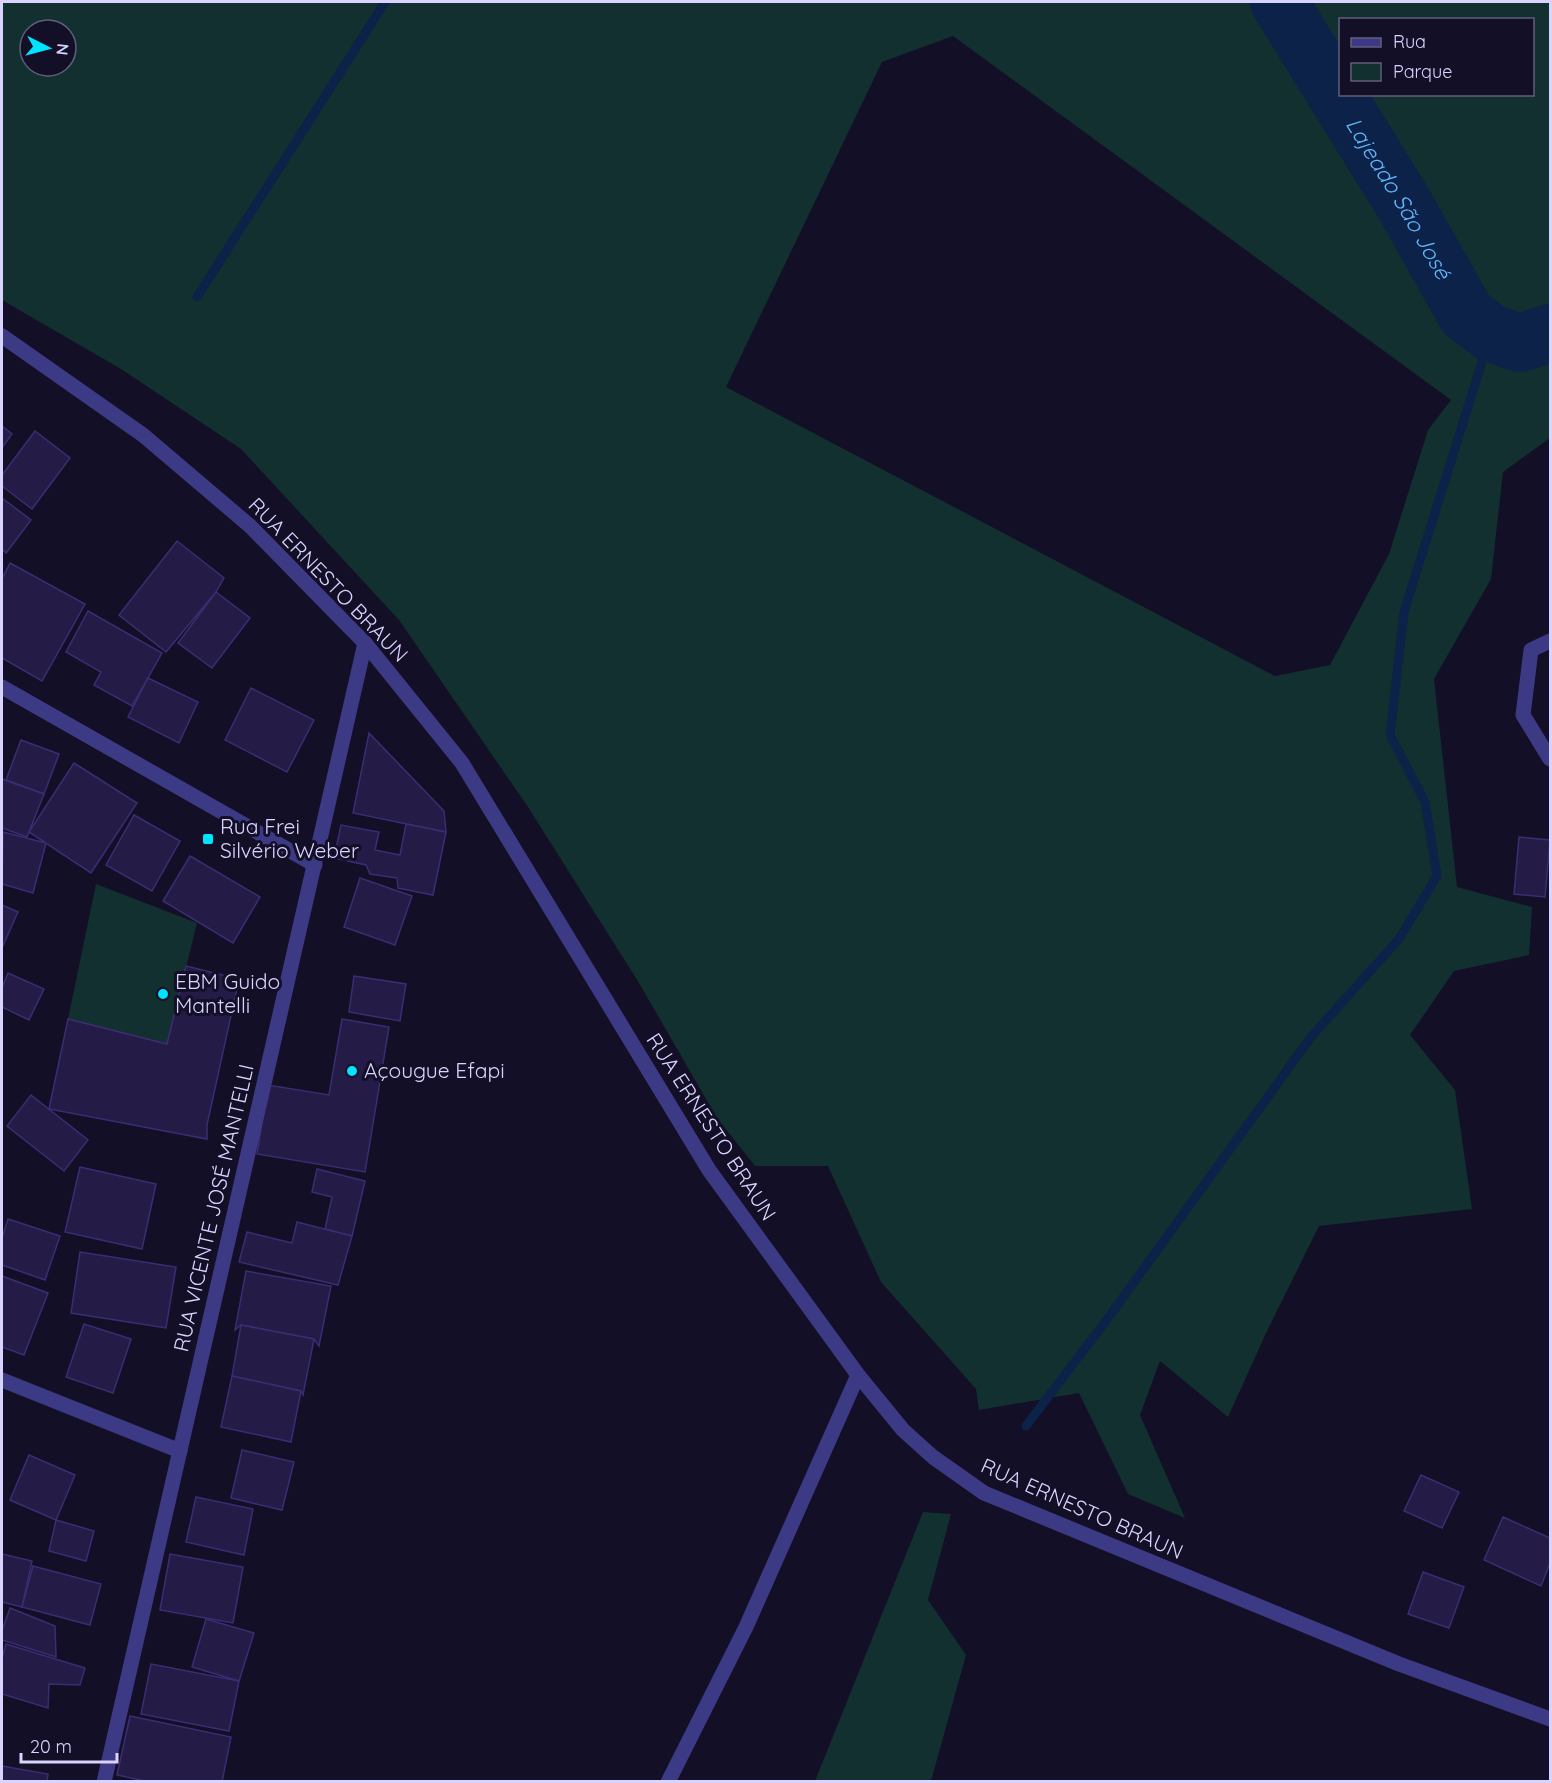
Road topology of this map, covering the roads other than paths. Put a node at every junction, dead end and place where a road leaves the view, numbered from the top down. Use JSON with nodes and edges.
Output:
{"nodes":[{"id":1,"x":2,"y":336,"type":"edge"},
{"id":2,"x":1551,"y":641,"type":"edge"},
{"id":3,"x":365,"y":643,"type":"junction"},
{"id":4,"x":2,"y":687,"type":"edge"},
{"id":5,"x":1551,"y":759,"type":"edge"},
{"id":6,"x":315,"y":865,"type":"junction"},
{"id":7,"x":858,"y":1375,"type":"junction"},
{"id":8,"x":2,"y":1380,"type":"edge"},
{"id":9,"x":180,"y":1451,"type":"junction"},
{"id":10,"x":1551,"y":1719,"type":"edge"},
{"id":11,"x":104,"y":1782,"type":"edge"},
{"id":12,"x":668,"y":1782,"type":"edge"}],
"edges":[{"from":1,"to":3,"type":"street","name":"RUA ERNESTO BRAUN"},
{"from":2,"to":5,"type":"street"},
{"from":3,"to":6,"type":"street","name":"RUA VICENTE JOSÉ MANTELLI"},
{"from":3,"to":7,"type":"street","name":"RUA ERNESTO BRAUN"},
{"from":4,"to":6,"type":"street"},
{"from":6,"to":9,"type":"street","name":"RUA VICENTE JOSÉ MANTELLI"},
{"from":7,"to":10,"type":"street","name":"RUA ERNESTO BRAUN"},
{"from":7,"to":12,"type":"street"},
{"from":8,"to":9,"type":"street"},
{"from":9,"to":11,"type":"street","name":"RUA VICENTE JOSÉ MANTELLI"}]}
